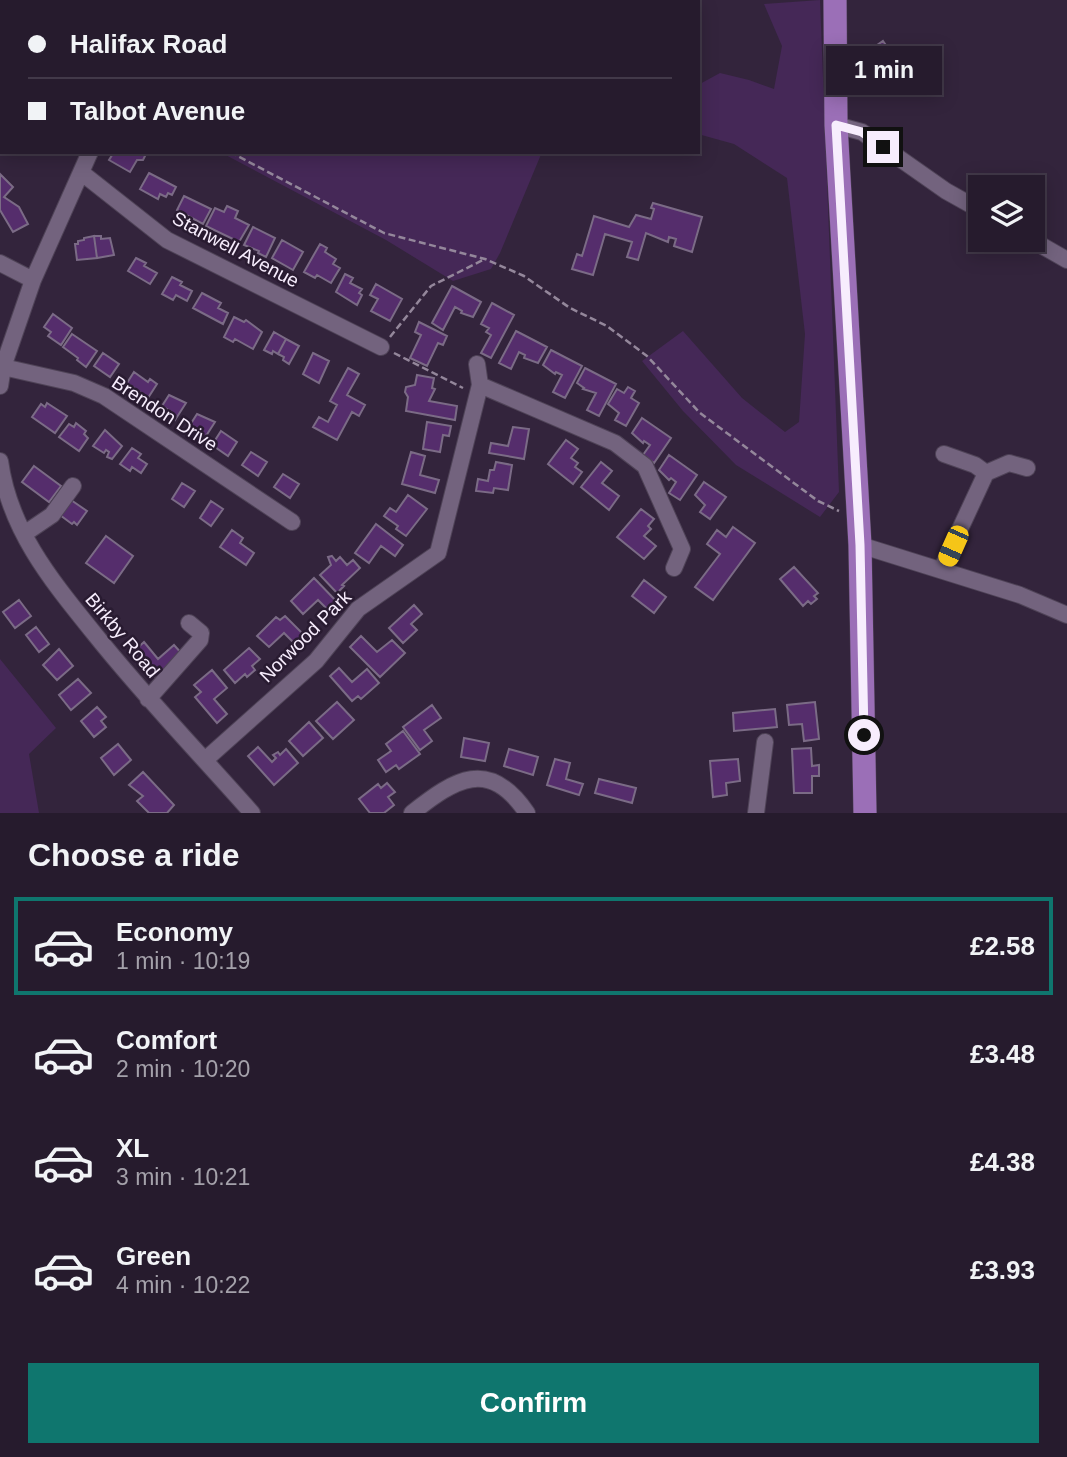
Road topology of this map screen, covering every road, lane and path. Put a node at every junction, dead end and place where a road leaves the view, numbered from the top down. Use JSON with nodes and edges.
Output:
{"nodes":[{"id":1,"x":835,"y":0,"type":"edge"},
{"id":2,"x":836,"y":125,"type":"junction"},
{"id":3,"x":89,"y":154,"type":"edge"},
{"id":4,"x":234,"y":154,"type":"edge"},
{"id":5,"x":82,"y":173,"type":"junction"},
{"id":6,"x":968,"y":203,"type":"edge"},
{"id":7,"x":1045,"y":247,"type":"edge"},
{"id":8,"x":485,"y":259,"type":"junction"},
{"id":9,"x":1067,"y":260,"type":"edge"},
{"id":10,"x":0,"y":263,"type":"edge"},
{"id":11,"x":33,"y":280,"type":"junction"},
{"id":12,"x":381,"y":347,"type":"junction"},
{"id":13,"x":477,"y":364,"type":"dead end"},
{"id":14,"x":3,"y":367,"type":"junction"},
{"id":15,"x":0,"y":386,"type":"edge"},
{"id":16,"x":479,"y":390,"type":"junction"},
{"id":17,"x":944,"y":454,"type":"dead end"},
{"id":18,"x":0,"y":461,"type":"edge"},
{"id":19,"x":1027,"y":468,"type":"dead end"},
{"id":20,"x":986,"y":472,"type":"junction"},
{"id":21,"x":73,"y":486,"type":"dead end"},
{"id":22,"x":2,"y":490,"type":"edge"},
{"id":23,"x":858,"y":519,"type":"junction"},
{"id":24,"x":292,"y":522,"type":"dead end"},
{"id":25,"x":24,"y":534,"type":"junction"},
{"id":26,"x":860,"y":545,"type":"junction"},
{"id":27,"x":674,"y":568,"type":"dead end"},
{"id":28,"x":942,"y":570,"type":"junction"},
{"id":29,"x":1067,"y":615,"type":"edge"},
{"id":30,"x":189,"y":622,"type":"dead end"},
{"id":31,"x":148,"y":699,"type":"junction"},
{"id":32,"x":765,"y":742,"type":"dead end"},
{"id":33,"x":205,"y":760,"type":"junction"},
{"id":34,"x":252,"y":813,"type":"edge"},
{"id":35,"x":412,"y":813,"type":"edge"},
{"id":36,"x":527,"y":813,"type":"edge"},
{"id":37,"x":756,"y":813,"type":"edge"},
{"id":38,"x":865,"y":813,"type":"edge"}],
"edges":[{"from":1,"to":2,"type":"highway"},
{"from":2,"to":6,"type":"street"},
{"from":2,"to":23,"type":"highway"},
{"from":3,"to":5,"type":"street"},
{"from":4,"to":8,"type":"path"},
{"from":5,"to":11,"type":"street"},
{"from":5,"to":12,"type":"street","name":"Stanwell Avenue"},
{"from":7,"to":9,"type":"street"},
{"from":8,"to":12,"type":"path"},
{"from":8,"to":23,"type":"path"},
{"from":10,"to":11,"type":"street"},
{"from":11,"to":14,"type":"street"},
{"from":12,"to":16,"type":"path"},
{"from":13,"to":16,"type":"street","name":"Norwood Park"},
{"from":14,"to":15,"type":"street"},
{"from":14,"to":24,"type":"street","name":"Brendon Drive"},
{"from":16,"to":27,"type":"street"},
{"from":16,"to":33,"type":"street","name":"Norwood Park"},
{"from":17,"to":20,"type":"street"},
{"from":18,"to":22,"type":"street","name":"Birkby Road"},
{"from":19,"to":20,"type":"street"},
{"from":20,"to":28,"type":"street"},
{"from":21,"to":25,"type":"street"},
{"from":22,"to":25,"type":"street","name":"Birkby Road"},
{"from":23,"to":26,"type":"highway"},
{"from":25,"to":31,"type":"street","name":"Birkby Road"},
{"from":26,"to":28,"type":"street"},
{"from":26,"to":38,"type":"highway"},
{"from":28,"to":29,"type":"street"},
{"from":30,"to":31,"type":"street"},
{"from":31,"to":33,"type":"street","name":"Birkby Road"},
{"from":32,"to":37,"type":"street"},
{"from":33,"to":34,"type":"street","name":"Birkby Road"},
{"from":35,"to":36,"type":"street"}]}
